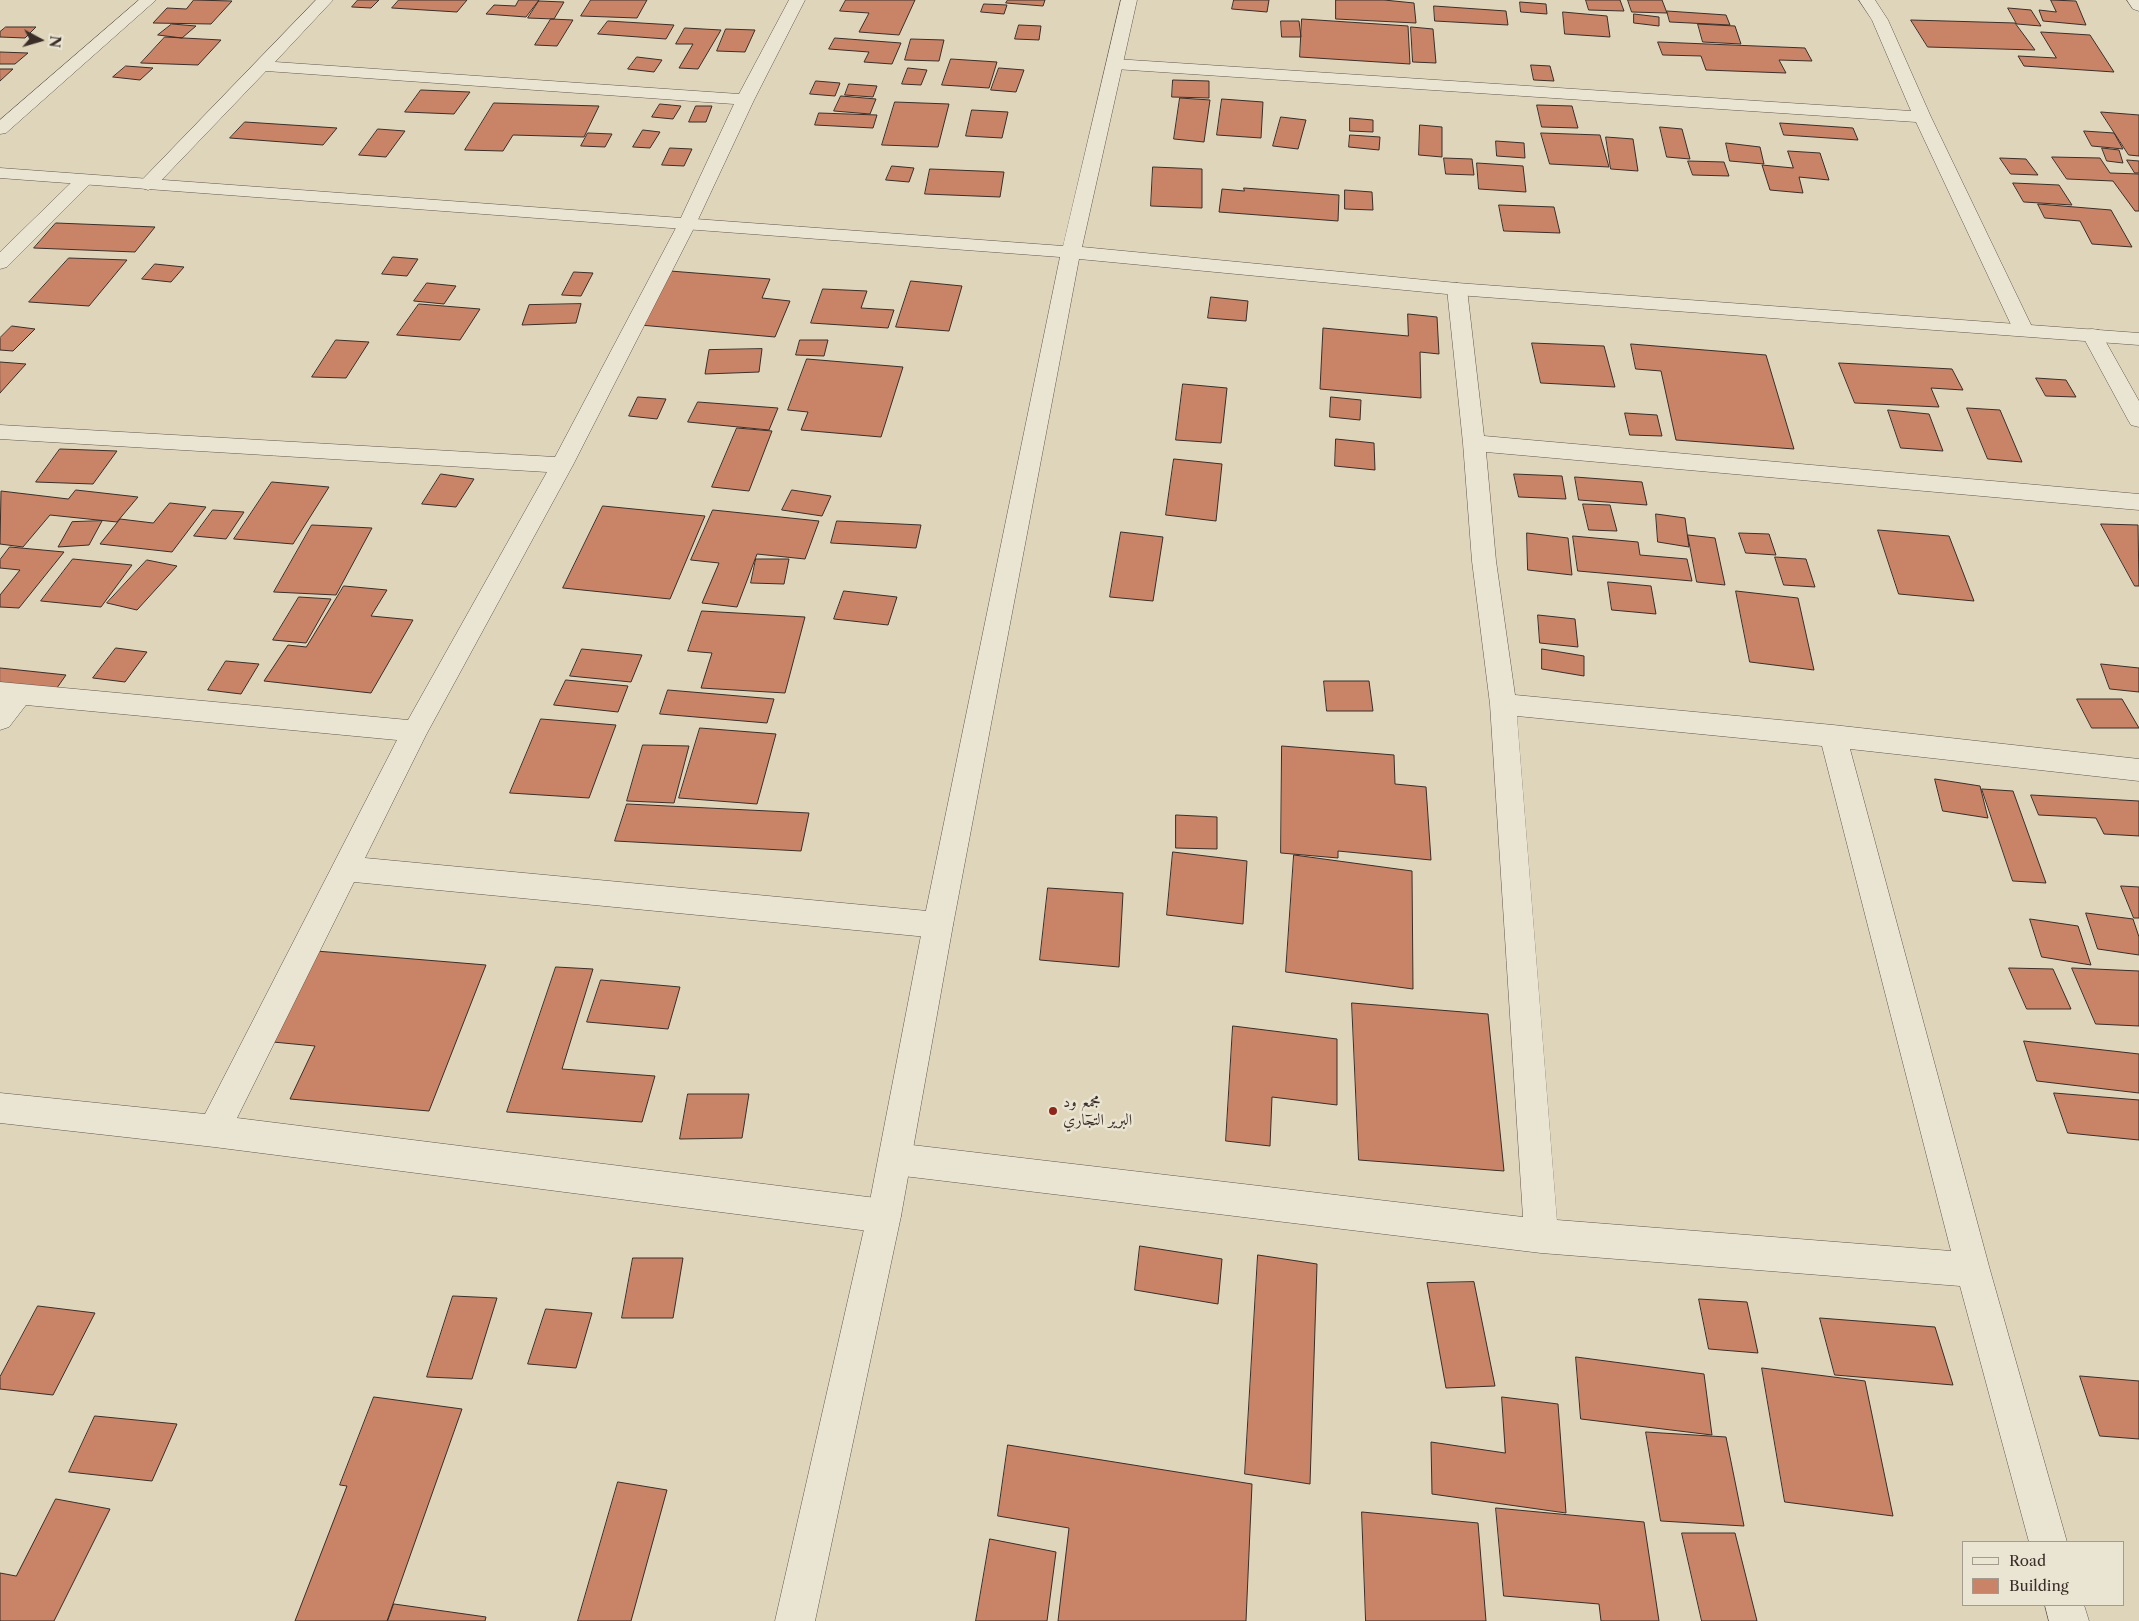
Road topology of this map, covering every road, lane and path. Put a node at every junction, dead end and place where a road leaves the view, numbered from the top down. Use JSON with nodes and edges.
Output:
{"nodes":[{"id":1,"x":148,"y":0,"type":"edge"},
{"id":2,"x":325,"y":0,"type":"edge"},
{"id":3,"x":798,"y":0,"type":"edge"},
{"id":4,"x":1129,"y":0,"type":"edge"},
{"id":5,"x":1867,"y":0,"type":"edge"},
{"id":6,"x":2135,"y":0,"type":"edge"},
{"id":7,"x":2139,"y":6,"type":"edge"},
{"id":8,"x":1115,"y":64,"type":"junction"},
{"id":9,"x":262,"y":66,"type":"junction"},
{"id":10,"x":745,"y":100,"type":"junction"},
{"id":11,"x":1922,"y":117,"type":"junction"},
{"id":12,"x":0,"y":129,"type":"edge"},
{"id":13,"x":0,"y":173,"type":"edge"},
{"id":14,"x":84,"y":180,"type":"junction"},
{"id":15,"x":148,"y":184,"type":"junction"},
{"id":16,"x":687,"y":224,"type":"junction"},
{"id":17,"x":1071,"y":252,"type":"junction"},
{"id":18,"x":0,"y":262,"type":"edge"},
{"id":19,"x":1457,"y":289,"type":"junction"},
{"id":20,"x":2023,"y":329,"type":"junction"},
{"id":21,"x":2092,"y":335,"type":"junction"},
{"id":22,"x":2139,"y":339,"type":"edge"},
{"id":23,"x":2139,"y":420,"type":"edge"},
{"id":24,"x":0,"y":432,"type":"edge"},
{"id":25,"x":1474,"y":443,"type":"junction"},
{"id":26,"x":562,"y":465,"type":"junction"},
{"id":27,"x":2139,"y":502,"type":"edge"},
{"id":28,"x":10,"y":693,"type":"edge"},
{"id":29,"x":1503,"y":704,"type":"junction"},
{"id":30,"x":0,"y":720,"type":"edge"},
{"id":31,"x":415,"y":731,"type":"junction"},
{"id":32,"x":1833,"y":736,"type":"junction"},
{"id":33,"x":2139,"y":770,"type":"edge"},
{"id":34,"x":347,"y":869,"type":"junction"},
{"id":35,"x":938,"y":926,"type":"junction"},
{"id":36,"x":0,"y":1108,"type":"edge"},
{"id":37,"x":214,"y":1131,"type":"junction"},
{"id":38,"x":895,"y":1159,"type":"junction"},
{"id":39,"x":884,"y":1216,"type":"junction"},
{"id":40,"x":1541,"y":1236,"type":"junction"},
{"id":41,"x":1973,"y":1270,"type":"junction"},
{"id":42,"x":2048,"y":1541,"type":"edge"},
{"id":43,"x":2065,"y":1606,"type":"edge"},
{"id":44,"x":795,"y":1621,"type":"edge"},
{"id":45,"x":2069,"y":1621,"type":"edge"}],
"edges":[{"from":1,"to":12,"type":"street"},
{"from":2,"to":9,"type":"street"},
{"from":3,"to":10,"type":"street"},
{"from":4,"to":8,"type":"street"},
{"from":5,"to":11,"type":"street"},
{"from":6,"to":7,"type":"street"},
{"from":8,"to":11,"type":"street"},
{"from":8,"to":17,"type":"street"},
{"from":9,"to":10,"type":"street"},
{"from":9,"to":15,"type":"street"},
{"from":10,"to":16,"type":"street"},
{"from":11,"to":20,"type":"street"},
{"from":13,"to":14,"type":"street"},
{"from":14,"to":15,"type":"street"},
{"from":14,"to":18,"type":"street"},
{"from":15,"to":16,"type":"street"},
{"from":16,"to":17,"type":"street"},
{"from":16,"to":26,"type":"street"},
{"from":17,"to":19,"type":"street"},
{"from":17,"to":35,"type":"street"},
{"from":19,"to":20,"type":"street"},
{"from":19,"to":25,"type":"street"},
{"from":20,"to":21,"type":"street"},
{"from":21,"to":22,"type":"street"},
{"from":21,"to":23,"type":"street"},
{"from":24,"to":26,"type":"street"},
{"from":25,"to":27,"type":"street"},
{"from":25,"to":29,"type":"street"},
{"from":26,"to":31,"type":"street"},
{"from":28,"to":30,"type":"street"},
{"from":28,"to":31,"type":"street"},
{"from":29,"to":32,"type":"street"},
{"from":29,"to":40,"type":"street"},
{"from":31,"to":34,"type":"street"},
{"from":32,"to":33,"type":"street"},
{"from":32,"to":41,"type":"street"},
{"from":34,"to":35,"type":"street"},
{"from":34,"to":37,"type":"street"},
{"from":35,"to":38,"type":"street"},
{"from":36,"to":37,"type":"street"},
{"from":37,"to":39,"type":"street"},
{"from":38,"to":39,"type":"street"},
{"from":38,"to":40,"type":"street"},
{"from":39,"to":44,"type":"street"},
{"from":40,"to":41,"type":"street"},
{"from":41,"to":42,"type":"street"},
{"from":43,"to":45,"type":"street"}]}
